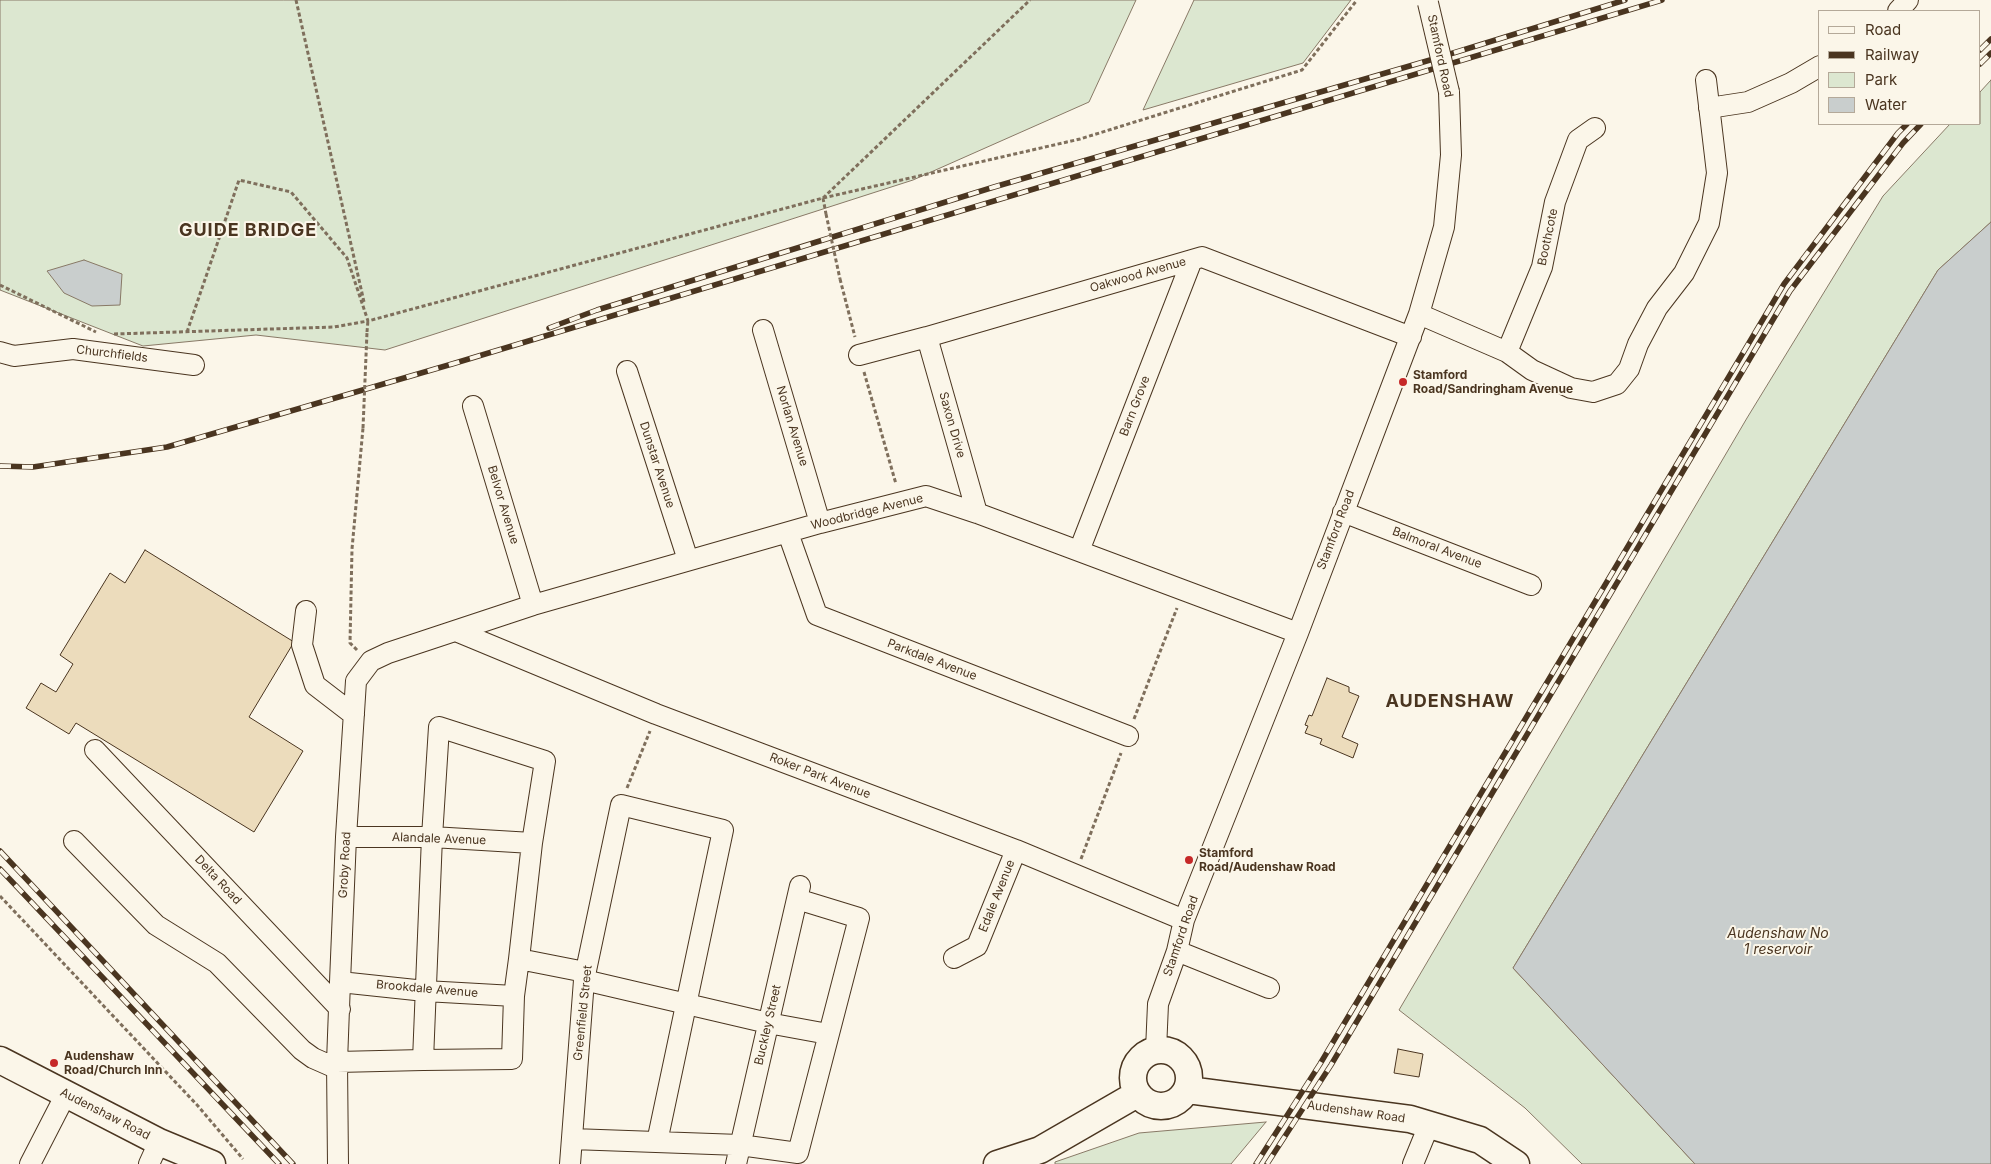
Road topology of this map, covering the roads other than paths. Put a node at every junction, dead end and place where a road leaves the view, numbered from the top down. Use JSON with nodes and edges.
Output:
{"nodes":[{"id":1,"x":1908,"y":0,"type":"edge"},
{"id":2,"x":1428,"y":1,"type":"edge"},
{"id":3,"x":1899,"y":10,"type":"edge"},
{"id":4,"x":1818,"y":67,"type":"edge"},
{"id":5,"x":1706,"y":80,"type":"dead end"},
{"id":6,"x":1709,"y":108,"type":"junction"},
{"id":7,"x":1595,"y":128,"type":"dead end"},
{"id":8,"x":1192,"y":260,"type":"junction"},
{"id":9,"x":1419,"y":314,"type":"junction"},
{"id":10,"x":763,"y":330,"type":"dead end"},
{"id":11,"x":928,"y":337,"type":"junction"},
{"id":12,"x":1411,"y":337,"type":"junction"},
{"id":13,"x":0,"y":352,"type":"edge"},
{"id":14,"x":1507,"y":352,"type":"junction"},
{"id":15,"x":859,"y":355,"type":"road end"},
{"id":16,"x":194,"y":365,"type":"dead end"},
{"id":17,"x":626,"y":371,"type":"dead end"},
{"id":18,"x":473,"y":406,"type":"dead end"},
{"id":19,"x":1343,"y":512,"type":"junction"},
{"id":20,"x":977,"y":513,"type":"junction"},
{"id":21,"x":820,"y":523,"type":"junction"},
{"id":22,"x":788,"y":533,"type":"junction"},
{"id":23,"x":1079,"y":552,"type":"junction"},
{"id":24,"x":688,"y":560,"type":"junction"},
{"id":25,"x":1531,"y":585,"type":"dead end"},
{"id":26,"x":533,"y":604,"type":"junction"},
{"id":27,"x":306,"y":611,"type":"dead end"},
{"id":28,"x":456,"y":631,"type":"junction"},
{"id":29,"x":1298,"y":633,"type":"junction"},
{"id":30,"x":354,"y":715,"type":"junction"},
{"id":31,"x":1128,"y":736,"type":"dead end"},
{"id":32,"x":95,"y":750,"type":"dead end"},
{"id":33,"x":346,"y":836,"type":"junction"},
{"id":34,"x":432,"y":837,"type":"junction"},
{"id":35,"x":74,"y":841,"type":"dead end"},
{"id":36,"x":532,"y":843,"type":"junction"},
{"id":37,"x":1016,"y":850,"type":"junction"},
{"id":38,"x":1184,"y":920,"type":"junction"},
{"id":39,"x":1176,"y":952,"type":"junction"},
{"id":40,"x":954,"y":958,"type":"dead end"},
{"id":41,"x":519,"y":959,"type":"junction"},
{"id":42,"x":584,"y":976,"type":"junction"},
{"id":43,"x":340,"y":982,"type":"junction"},
{"id":44,"x":1269,"y":988,"type":"dead end"},
{"id":45,"x":425,"y":991,"type":"junction"},
{"id":46,"x":514,"y":996,"type":"junction"},
{"id":47,"x":686,"y":1004,"type":"junction"},
{"id":48,"x":340,"y":1009,"type":"junction"},
{"id":49,"x":768,"y":1023,"type":"junction"},
{"id":50,"x":828,"y":1034,"type":"junction"},
{"id":51,"x":1156,"y":1050,"type":"junction"},
{"id":52,"x":0,"y":1060,"type":"edge"},
{"id":53,"x":423,"y":1060,"type":"junction"},
{"id":54,"x":338,"y":1066,"type":"junction"},
{"id":55,"x":1188,"y":1090,"type":"junction"},
{"id":56,"x":66,"y":1094,"type":"junction"},
{"id":57,"x":1137,"y":1094,"type":"junction"},
{"id":58,"x":1428,"y":1125,"type":"junction"},
{"id":59,"x":572,"y":1139,"type":"junction"},
{"id":60,"x":657,"y":1142,"type":"junction"},
{"id":61,"x":154,"y":1153,"type":"edge"},
{"id":62,"x":738,"y":1155,"type":"edge"},
{"id":63,"x":30,"y":1164,"type":"edge"},
{"id":64,"x":212,"y":1164,"type":"edge"},
{"id":65,"x":338,"y":1164,"type":"edge"},
{"id":66,"x":570,"y":1164,"type":"edge"},
{"id":67,"x":997,"y":1164,"type":"edge"},
{"id":68,"x":1413,"y":1164,"type":"edge"},
{"id":69,"x":1516,"y":1164,"type":"edge"}],
"edges":[{"from":1,"to":3,"type":"street"},
{"from":2,"to":9,"type":"street","name":"Stamford Road","bridge":true},
{"from":4,"to":6,"type":"street"},
{"from":5,"to":6,"type":"street"},
{"from":6,"to":14,"type":"street"},
{"from":7,"to":14,"type":"street","name":"Boothcote"},
{"from":8,"to":11,"type":"street","name":"Oakwood Avenue"},
{"from":8,"to":12,"type":"street","name":"Oakwood Avenue"},
{"from":8,"to":23,"type":"street","name":"Barn Grove"},
{"from":9,"to":12,"type":"street","name":"Stamford Road"},
{"from":9,"to":14,"type":"street"},
{"from":10,"to":21,"type":"street","name":"Norlan Avenue"},
{"from":11,"to":15,"type":"street","name":"Oakwood Avenue"},
{"from":11,"to":20,"type":"street","name":"Saxon Drive"},
{"from":12,"to":19,"type":"street","name":"Stamford Road"},
{"from":13,"to":16,"type":"street","name":"Churchfields"},
{"from":17,"to":24,"type":"street","name":"Dunstar Avenue"},
{"from":18,"to":26,"type":"street","name":"Belvor Avenue"},
{"from":19,"to":25,"type":"street","name":"Balmoral Avenue"},
{"from":19,"to":29,"type":"street","name":"Stamford Road"},
{"from":20,"to":21,"type":"street","name":"Woodbridge Avenue"},
{"from":20,"to":23,"type":"street","name":"Woodbridge Avenue"},
{"from":21,"to":22,"type":"street","name":"Woodbridge Avenue"},
{"from":22,"to":24,"type":"street","name":"Woodbridge Avenue"},
{"from":22,"to":31,"type":"street","name":"Parkdale Avenue"},
{"from":23,"to":29,"type":"street","name":"Woodbridge Avenue"},
{"from":24,"to":26,"type":"street","name":"Woodbridge Avenue"},
{"from":26,"to":28,"type":"street","name":"Woodbridge Avenue"},
{"from":27,"to":30,"type":"street"},
{"from":28,"to":30,"type":"street","name":"Groby Road"},
{"from":28,"to":37,"type":"street","name":"Roker Park Avenue"},
{"from":29,"to":38,"type":"street","name":"Stamford Road"},
{"from":30,"to":33,"type":"street","name":"Groby Road"},
{"from":32,"to":48,"type":"street","name":"Delta Road"},
{"from":33,"to":34,"type":"street","name":"Alandale Avenue"},
{"from":33,"to":43,"type":"street","name":"Groby Road"},
{"from":34,"to":36,"type":"street","name":"Alandale Avenue"},
{"from":34,"to":36,"type":"street"},
{"from":34,"to":45,"type":"street"},
{"from":35,"to":54,"type":"street"},
{"from":36,"to":41,"type":"street"},
{"from":37,"to":38,"type":"street","name":"Roker Park Avenue"},
{"from":37,"to":40,"type":"street","name":"Edale Avenue"},
{"from":38,"to":39,"type":"street","name":"Stamford Road"},
{"from":39,"to":44,"type":"street"},
{"from":39,"to":51,"type":"street","name":"Stamford Road"},
{"from":41,"to":42,"type":"street"},
{"from":41,"to":46,"type":"street"},
{"from":42,"to":47,"type":"street"},
{"from":42,"to":47,"type":"street","name":"Greenfield Street"},
{"from":42,"to":59,"type":"street","name":"Greenfield Street"},
{"from":43,"to":45,"type":"street","name":"Brookdale Avenue"},
{"from":43,"to":48,"type":"street","name":"Groby Road"},
{"from":45,"to":46,"type":"street","name":"Brookdale Avenue"},
{"from":45,"to":53,"type":"street"},
{"from":46,"to":53,"type":"street"},
{"from":47,"to":49,"type":"street"},
{"from":47,"to":60,"type":"street"},
{"from":48,"to":54,"type":"street","name":"Groby Road"},
{"from":49,"to":50,"type":"street"},
{"from":49,"to":50,"type":"street","name":"Buckley Street"},
{"from":49,"to":62,"type":"street","name":"Buckley Street"},
{"from":50,"to":62,"type":"street"},
{"from":51,"to":55,"type":"main road"},
{"from":51,"to":57,"type":"main road"},
{"from":52,"to":56,"type":"main road","name":"Audenshaw Road"},
{"from":53,"to":54,"type":"street"},
{"from":54,"to":65,"type":"street","name":"Groby Road"},
{"from":55,"to":57,"type":"main road"},
{"from":55,"to":58,"type":"main road","name":"Audenshaw Road"},
{"from":56,"to":61,"type":"main road","name":"Audenshaw Road"},
{"from":56,"to":63,"type":"street"},
{"from":57,"to":67,"type":"main road"},
{"from":58,"to":68,"type":"street"},
{"from":58,"to":69,"type":"main road","name":"Audenshaw Road"},
{"from":59,"to":60,"type":"street"},
{"from":59,"to":66,"type":"street","name":"Greenfield Street"},
{"from":60,"to":62,"type":"street"},
{"from":61,"to":64,"type":"main road","name":"Audenshaw Road"}]}
